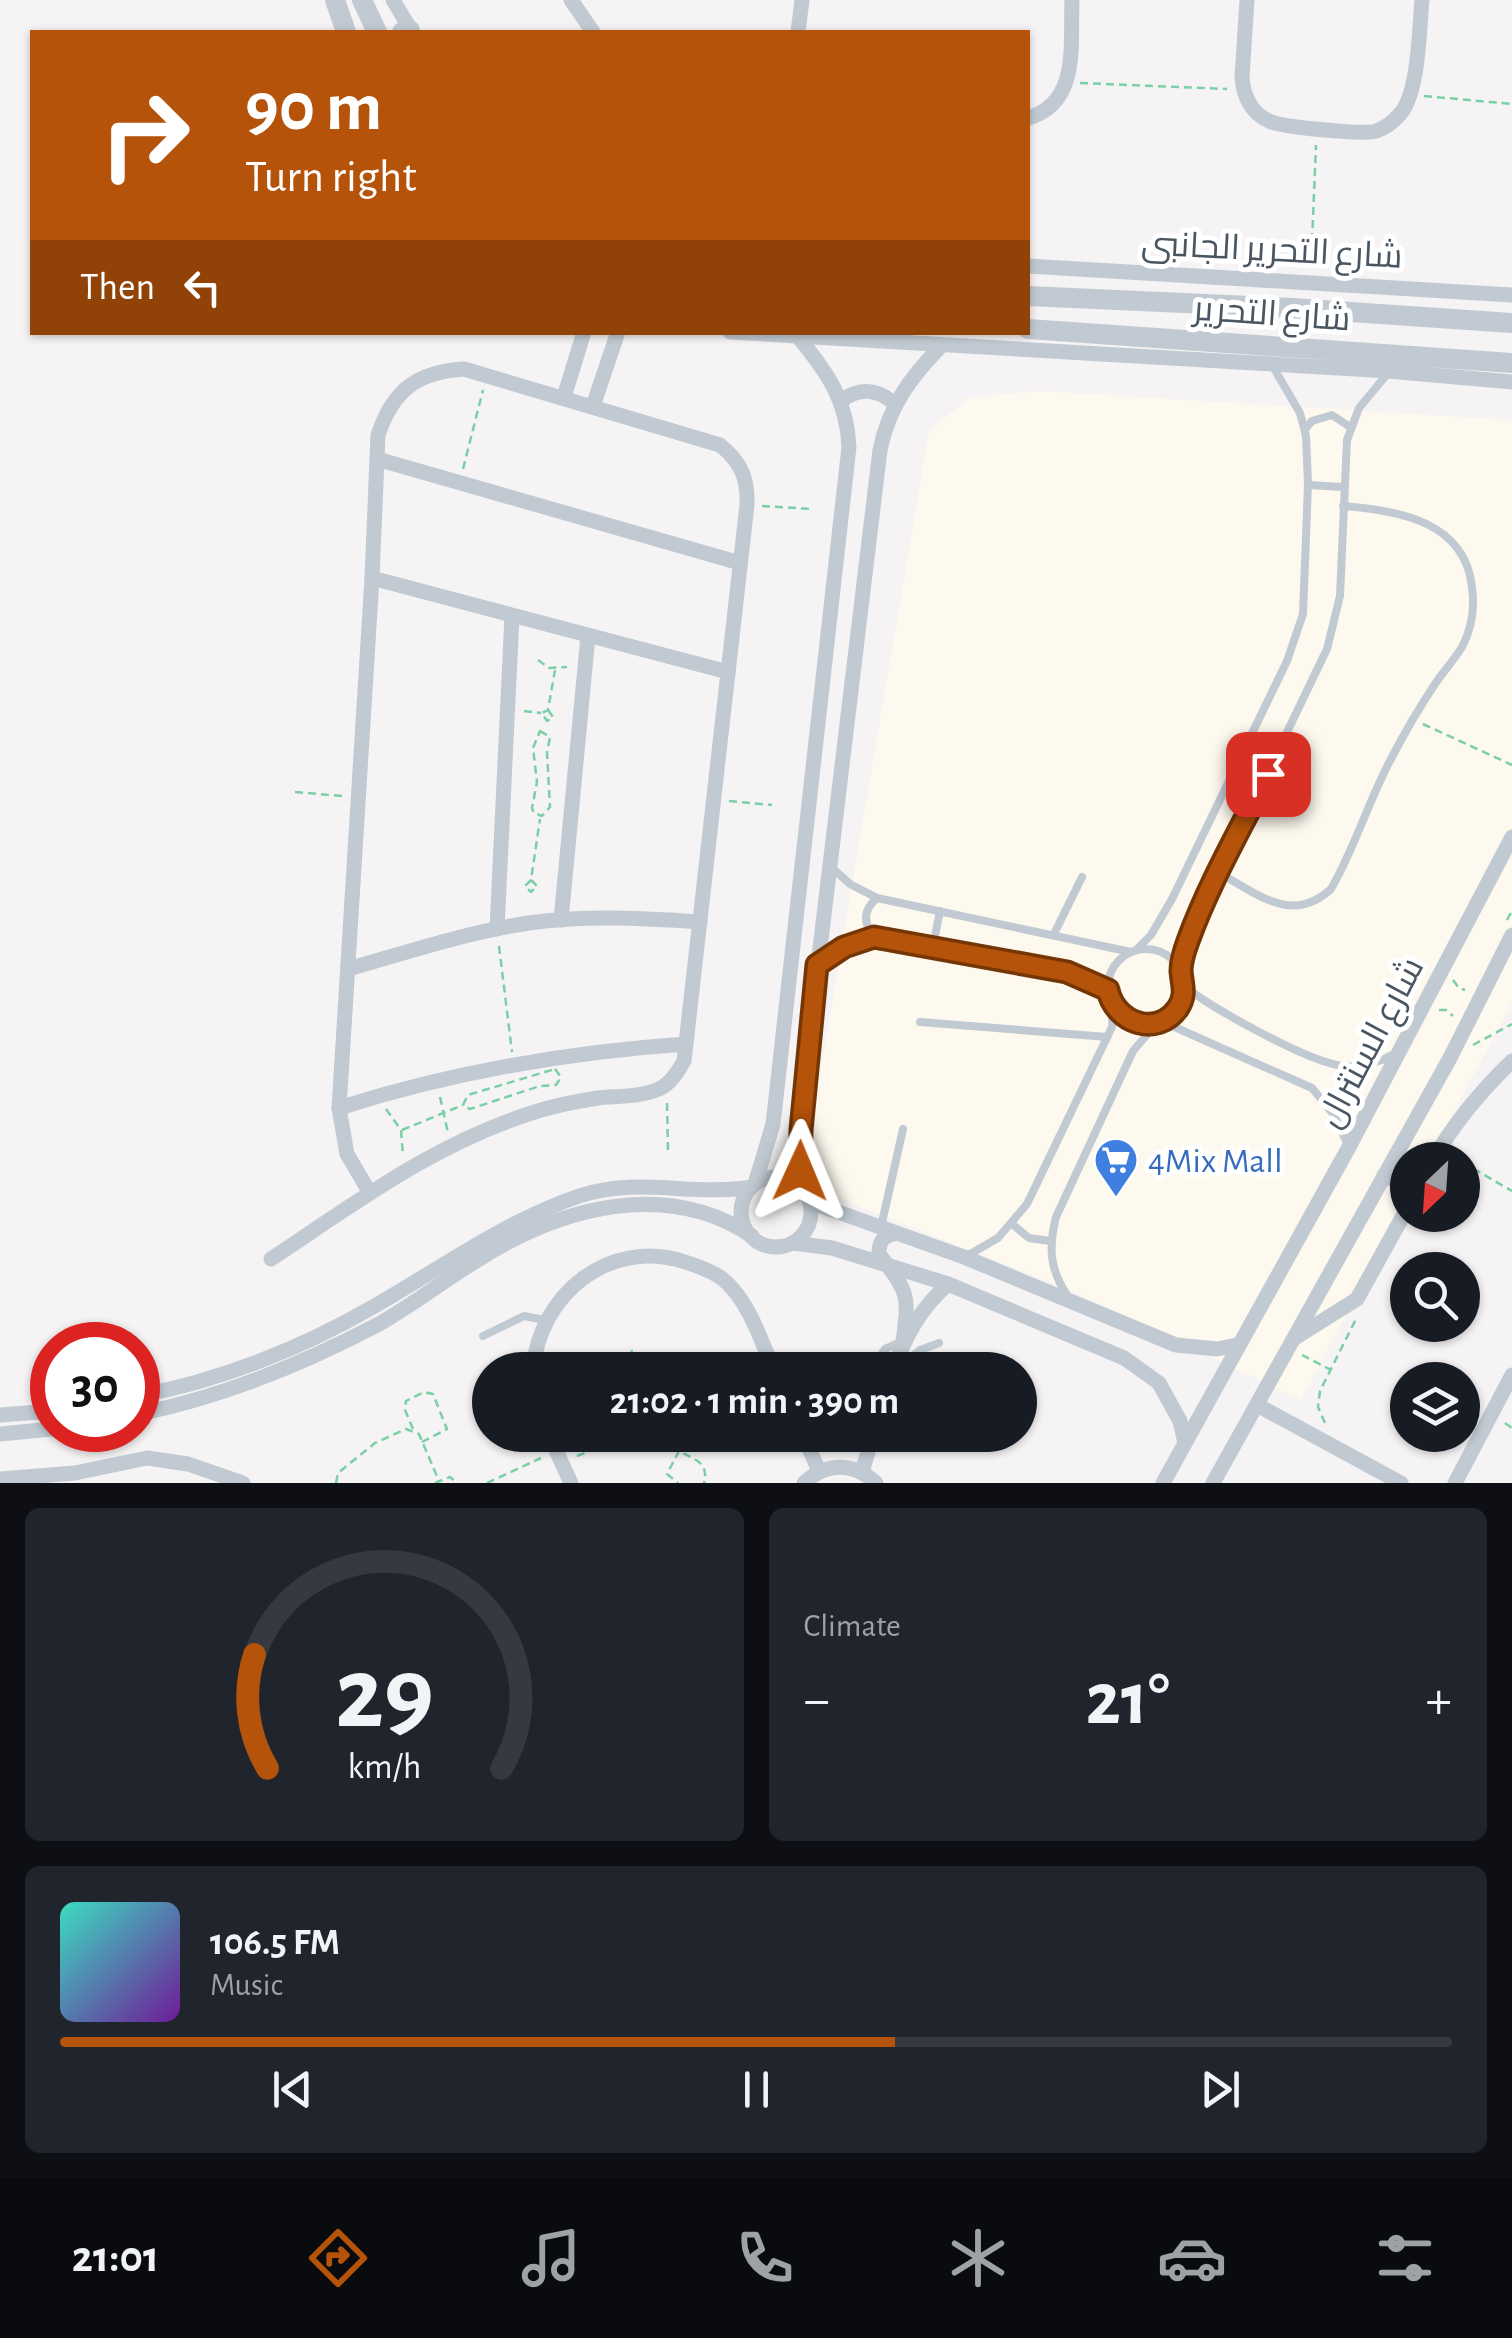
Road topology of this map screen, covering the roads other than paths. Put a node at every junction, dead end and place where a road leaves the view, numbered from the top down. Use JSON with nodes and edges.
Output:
{"nodes":[{"id":1,"x":335,"y":0,"type":"edge"},
{"id":2,"x":362,"y":0,"type":"edge"},
{"id":3,"x":393,"y":0,"type":"edge"},
{"id":4,"x":571,"y":0,"type":"edge"},
{"id":5,"x":802,"y":0,"type":"edge"},
{"id":6,"x":1072,"y":0,"type":"edge"},
{"id":7,"x":1247,"y":0,"type":"edge"},
{"id":8,"x":1422,"y":0,"type":"edge"},
{"id":9,"x":345,"y":30,"type":"edge"},
{"id":10,"x":376,"y":30,"type":"edge"},
{"id":11,"x":407,"y":30,"type":"edge"},
{"id":12,"x":592,"y":30,"type":"edge"},
{"id":13,"x":798,"y":30,"type":"edge"},
{"id":14,"x":1030,"y":117,"type":"edge"},
{"id":15,"x":1030,"y":266,"type":"edge"},
{"id":16,"x":1076,"y":268,"type":"junction"},
{"id":17,"x":1512,"y":295,"type":"edge"},
{"id":18,"x":1030,"y":296,"type":"edge"},
{"id":19,"x":1075,"y":299,"type":"junction"},
{"id":20,"x":1292,"y":308,"type":"junction"},
{"id":21,"x":1512,"y":323,"type":"edge"},
{"id":22,"x":583,"y":335,"type":"edge"},
{"id":23,"x":617,"y":335,"type":"edge"},
{"id":24,"x":764,"y":335,"type":"edge"},
{"id":25,"x":1034,"y":336,"type":"edge"},
{"id":26,"x":799,"y":338,"type":"junction"},
{"id":27,"x":940,"y":346,"type":"junction"},
{"id":28,"x":1293,"y":347,"type":"junction"},
{"id":29,"x":1512,"y":362,"type":"edge"},
{"id":30,"x":1272,"y":364,"type":"junction"},
{"id":31,"x":1433,"y":366,"type":"junction"},
{"id":32,"x":1390,"y":371,"type":"junction"},
{"id":33,"x":1512,"y":382,"type":"edge"},
{"id":34,"x":564,"y":397,"type":"junction"},
{"id":35,"x":842,"y":400,"type":"junction"},
{"id":36,"x":894,"y":403,"type":"junction"},
{"id":37,"x":593,"y":406,"type":"junction"},
{"id":38,"x":1350,"y":427,"type":"junction"},
{"id":39,"x":1305,"y":429,"type":"junction"},
{"id":40,"x":377,"y":459,"type":"junction"},
{"id":41,"x":1308,"y":485,"type":"junction"},
{"id":42,"x":1343,"y":486,"type":"junction"},
{"id":43,"x":1343,"y":506,"type":"junction"},
{"id":44,"x":740,"y":563,"type":"junction"},
{"id":45,"x":372,"y":578,"type":"junction"},
{"id":46,"x":833,"y":589,"type":"junction"},
{"id":47,"x":862,"y":592,"type":"junction"},
{"id":48,"x":512,"y":616,"type":"junction"},
{"id":49,"x":588,"y":636,"type":"junction"},
{"id":50,"x":728,"y":672,"type":"junction"},
{"id":51,"x":1512,"y":837,"type":"edge"},
{"id":52,"x":828,"y":864,"type":"junction"},
{"id":53,"x":1219,"y":874,"type":"junction"},
{"id":54,"x":1082,"y":877,"type":"dead end"},
{"id":55,"x":876,"y":898,"type":"junction"},
{"id":56,"x":940,"y":911,"type":"junction"},
{"id":57,"x":561,"y":920,"type":"junction"},
{"id":58,"x":700,"y":922,"type":"junction"},
{"id":59,"x":496,"y":929,"type":"junction"},
{"id":60,"x":1054,"y":934,"type":"junction"},
{"id":61,"x":1512,"y":934,"type":"edge"},
{"id":62,"x":874,"y":937,"type":"junction"},
{"id":63,"x":933,"y":946,"type":"junction"},
{"id":64,"x":1133,"y":951,"type":"junction"},
{"id":65,"x":817,"y":965,"type":"junction"},
{"id":66,"x":348,"y":969,"type":"junction"},
{"id":67,"x":1181,"y":972,"type":"junction"},
{"id":68,"x":1184,"y":986,"type":"junction"},
{"id":69,"x":1108,"y":990,"type":"junction"},
{"id":70,"x":787,"y":995,"type":"junction"},
{"id":71,"x":814,"y":998,"type":"junction"},
{"id":72,"x":1113,"y":1006,"type":"junction"},
{"id":73,"x":920,"y":1022,"type":"dead end"},
{"id":74,"x":1159,"y":1022,"type":"junction"},
{"id":75,"x":1107,"y":1037,"type":"junction"},
{"id":76,"x":686,"y":1044,"type":"junction"},
{"id":77,"x":1400,"y":1050,"type":"junction"},
{"id":78,"x":1512,"y":1062,"type":"edge"},
{"id":79,"x":340,"y":1108,"type":"junction"},
{"id":80,"x":903,"y":1129,"type":"dead end"},
{"id":81,"x":1443,"y":1142,"type":"edge"},
{"id":82,"x":1349,"y":1148,"type":"junction"},
{"id":83,"x":1384,"y":1174,"type":"junction"},
{"id":84,"x":1390,"y":1177,"type":"edge"},
{"id":85,"x":753,"y":1185,"type":"junction"},
{"id":86,"x":370,"y":1193,"type":"junction"},
{"id":87,"x":807,"y":1197,"type":"junction"},
{"id":88,"x":1012,"y":1224,"type":"junction"},
{"id":89,"x":886,"y":1232,"type":"junction"},
{"id":90,"x":1395,"y":1232,"type":"edge"},
{"id":91,"x":752,"y":1236,"type":"junction"},
{"id":92,"x":1050,"y":1241,"type":"junction"},
{"id":93,"x":793,"y":1242,"type":"junction"},
{"id":94,"x":964,"y":1257,"type":"junction"},
{"id":95,"x":271,"y":1259,"type":"dead end"},
{"id":96,"x":892,"y":1267,"type":"junction"},
{"id":97,"x":948,"y":1284,"type":"junction"},
{"id":98,"x":1069,"y":1298,"type":"junction"},
{"id":99,"x":545,"y":1320,"type":"junction"},
{"id":100,"x":1138,"y":1329,"type":"junction"},
{"id":101,"x":484,"y":1336,"type":"dead end"},
{"id":102,"x":904,"y":1342,"type":"junction"},
{"id":103,"x":939,"y":1343,"type":"dead end"},
{"id":104,"x":1292,"y":1343,"type":"junction"},
{"id":105,"x":1237,"y":1345,"type":"junction"},
{"id":106,"x":535,"y":1352,"type":"edge"},
{"id":107,"x":763,"y":1352,"type":"edge"},
{"id":108,"x":883,"y":1352,"type":"edge"},
{"id":109,"x":900,"y":1352,"type":"edge"},
{"id":110,"x":917,"y":1352,"type":"edge"},
{"id":111,"x":1124,"y":1358,"type":"junction"},
{"id":112,"x":1512,"y":1375,"type":"edge"},
{"id":113,"x":160,"y":1391,"type":"edge"},
{"id":114,"x":1257,"y":1405,"type":"junction"},
{"id":115,"x":160,"y":1408,"type":"edge"},
{"id":116,"x":30,"y":1412,"type":"edge"},
{"id":117,"x":0,"y":1415,"type":"edge"},
{"id":118,"x":30,"y":1431,"type":"edge"},
{"id":119,"x":0,"y":1434,"type":"edge"},
{"id":120,"x":1185,"y":1442,"type":"junction"},
{"id":121,"x":557,"y":1452,"type":"edge"},
{"id":122,"x":810,"y":1452,"type":"edge"},
{"id":123,"x":868,"y":1452,"type":"edge"},
{"id":124,"x":819,"y":1471,"type":"junction"},
{"id":125,"x":862,"y":1472,"type":"junction"},
{"id":126,"x":0,"y":1479,"type":"edge"},
{"id":127,"x":1217,"y":1479,"type":"edge"},
{"id":128,"x":244,"y":1483,"type":"edge"},
{"id":129,"x":571,"y":1483,"type":"edge"},
{"id":130,"x":804,"y":1483,"type":"edge"},
{"id":131,"x":876,"y":1483,"type":"edge"},
{"id":132,"x":1163,"y":1483,"type":"edge"},
{"id":133,"x":1402,"y":1483,"type":"edge"},
{"id":134,"x":1455,"y":1483,"type":"edge"}],
"edges":[{"from":1,"to":9,"type":"street"},
{"from":2,"to":10,"type":"street"},
{"from":3,"to":11,"type":"street"},
{"from":4,"to":12,"type":"street"},
{"from":5,"to":13,"type":"street"},
{"from":6,"to":14,"type":"street"},
{"from":7,"to":8,"type":"street"},
{"from":15,"to":16,"type":"street","name":"شارع التحرير الجانبى"},
{"from":16,"to":17,"type":"street","name":"شارع التحرير الجانبى"},
{"from":16,"to":19,"type":"street"},
{"from":18,"to":19,"type":"street","name":"شارع التحرير"},
{"from":19,"to":20,"type":"street","name":"شارع التحرير"},
{"from":20,"to":21,"type":"street","name":"شارع التحرير"},
{"from":20,"to":28,"type":"street"},
{"from":22,"to":34,"type":"street"},
{"from":23,"to":37,"type":"street"},
{"from":24,"to":26,"type":"street"},
{"from":25,"to":27,"type":"street"},
{"from":25,"to":28,"type":"street","name":"شارع التحرير"},
{"from":25,"to":30,"type":"street"},
{"from":26,"to":27,"type":"street"},
{"from":26,"to":35,"type":"street"},
{"from":27,"to":36,"type":"street"},
{"from":28,"to":31,"type":"street","name":"شارع التحرير"},
{"from":29,"to":31,"type":"street","name":"شارع التحرير"},
{"from":30,"to":32,"type":"street"},
{"from":30,"to":39,"type":"lane"},
{"from":31,"to":32,"type":"street"},
{"from":31,"to":33,"type":"street"},
{"from":32,"to":38,"type":"lane"},
{"from":34,"to":37,"type":"street"},
{"from":34,"to":40,"type":"street"},
{"from":35,"to":36,"type":"street"},
{"from":35,"to":46,"type":"street"},
{"from":36,"to":47,"type":"street"},
{"from":37,"to":44,"type":"street"},
{"from":38,"to":39,"type":"lane"},
{"from":38,"to":42,"type":"lane"},
{"from":39,"to":41,"type":"lane"},
{"from":40,"to":44,"type":"street"},
{"from":40,"to":45,"type":"street"},
{"from":41,"to":42,"type":"lane"},
{"from":41,"to":64,"type":"lane"},
{"from":42,"to":43,"type":"lane"},
{"from":43,"to":53,"type":"lane"},
{"from":43,"to":53,"type":"lane"},
{"from":44,"to":50,"type":"street"},
{"from":45,"to":48,"type":"street"},
{"from":45,"to":66,"type":"street"},
{"from":46,"to":47,"type":"street"},
{"from":46,"to":70,"type":"street"},
{"from":47,"to":52,"type":"street"},
{"from":48,"to":49,"type":"street"},
{"from":48,"to":59,"type":"street"},
{"from":49,"to":50,"type":"street"},
{"from":49,"to":57,"type":"street"},
{"from":50,"to":58,"type":"street"},
{"from":51,"to":77,"type":"street","name":"شارع السنترال"},
{"from":52,"to":55,"type":"lane"},
{"from":52,"to":65,"type":"street"},
{"from":53,"to":67,"type":"lane"},
{"from":54,"to":60,"type":"lane"},
{"from":55,"to":56,"type":"lane"},
{"from":55,"to":62,"type":"lane"},
{"from":56,"to":60,"type":"lane"},
{"from":56,"to":63,"type":"lane"},
{"from":57,"to":58,"type":"street"},
{"from":57,"to":59,"type":"street"},
{"from":58,"to":76,"type":"street"},
{"from":59,"to":66,"type":"street"},
{"from":60,"to":64,"type":"lane"},
{"from":61,"to":83,"type":"street"},
{"from":62,"to":63,"type":"lane"},
{"from":62,"to":65,"type":"lane"},
{"from":63,"to":69,"type":"lane"},
{"from":64,"to":67,"type":"lane"},
{"from":64,"to":69,"type":"lane"},
{"from":65,"to":71,"type":"street"},
{"from":66,"to":79,"type":"street"},
{"from":67,"to":68,"type":"lane"},
{"from":68,"to":74,"type":"lane"},
{"from":68,"to":77,"type":"lane"},
{"from":69,"to":72,"type":"lane"},
{"from":70,"to":71,"type":"street"},
{"from":70,"to":85,"type":"street"},
{"from":71,"to":87,"type":"street"},
{"from":72,"to":74,"type":"lane"},
{"from":72,"to":75,"type":"lane"},
{"from":73,"to":75,"type":"lane"},
{"from":74,"to":82,"type":"lane"},
{"from":74,"to":92,"type":"lane"},
{"from":75,"to":88,"type":"lane"},
{"from":76,"to":79,"type":"street"},
{"from":76,"to":86,"type":"street"},
{"from":77,"to":82,"type":"street","name":"شارع السنترال"},
{"from":78,"to":81,"type":"street"},
{"from":79,"to":86,"type":"street"},
{"from":80,"to":89,"type":"lane"},
{"from":82,"to":105,"type":"street","name":"شارع السنترال"},
{"from":83,"to":84,"type":"street"},
{"from":83,"to":104,"type":"street"},
{"from":85,"to":87,"type":"street"},
{"from":85,"to":91,"type":"street"},
{"from":85,"to":113,"type":"street"},
{"from":86,"to":95,"type":"street"},
{"from":87,"to":89,"type":"street"},
{"from":87,"to":93,"type":"street"},
{"from":88,"to":92,"type":"lane"},
{"from":88,"to":94,"type":"lane"},
{"from":89,"to":94,"type":"street"},
{"from":89,"to":96,"type":"street"},
{"from":90,"to":104,"type":"street"},
{"from":91,"to":93,"type":"street"},
{"from":91,"to":115,"type":"street"},
{"from":92,"to":98,"type":"lane"},
{"from":93,"to":96,"type":"street"},
{"from":94,"to":98,"type":"street"},
{"from":96,"to":97,"type":"street"},
{"from":96,"to":102,"type":"street"},
{"from":97,"to":102,"type":"street"},
{"from":97,"to":111,"type":"street"},
{"from":98,"to":100,"type":"street"},
{"from":99,"to":101,"type":"lane"},
{"from":99,"to":106,"type":"street"},
{"from":99,"to":107,"type":"street"},
{"from":100,"to":105,"type":"street"},
{"from":100,"to":111,"type":"street"},
{"from":102,"to":108,"type":"lane"},
{"from":102,"to":109,"type":"street"},
{"from":103,"to":110,"type":"lane"},
{"from":104,"to":114,"type":"street"},
{"from":105,"to":120,"type":"street","name":"شارع السنترال"},
{"from":111,"to":120,"type":"street"},
{"from":112,"to":134,"type":"street"},
{"from":114,"to":127,"type":"street"},
{"from":114,"to":133,"type":"street"},
{"from":116,"to":117,"type":"street"},
{"from":118,"to":119,"type":"street"},
{"from":120,"to":132,"type":"street","name":"شارع السنترال"},
{"from":121,"to":129,"type":"street"},
{"from":122,"to":124,"type":"street"},
{"from":123,"to":125,"type":"street"},
{"from":124,"to":125,"type":"street"},
{"from":124,"to":130,"type":"street"},
{"from":125,"to":131,"type":"street"},
{"from":126,"to":128,"type":"street"}]}
